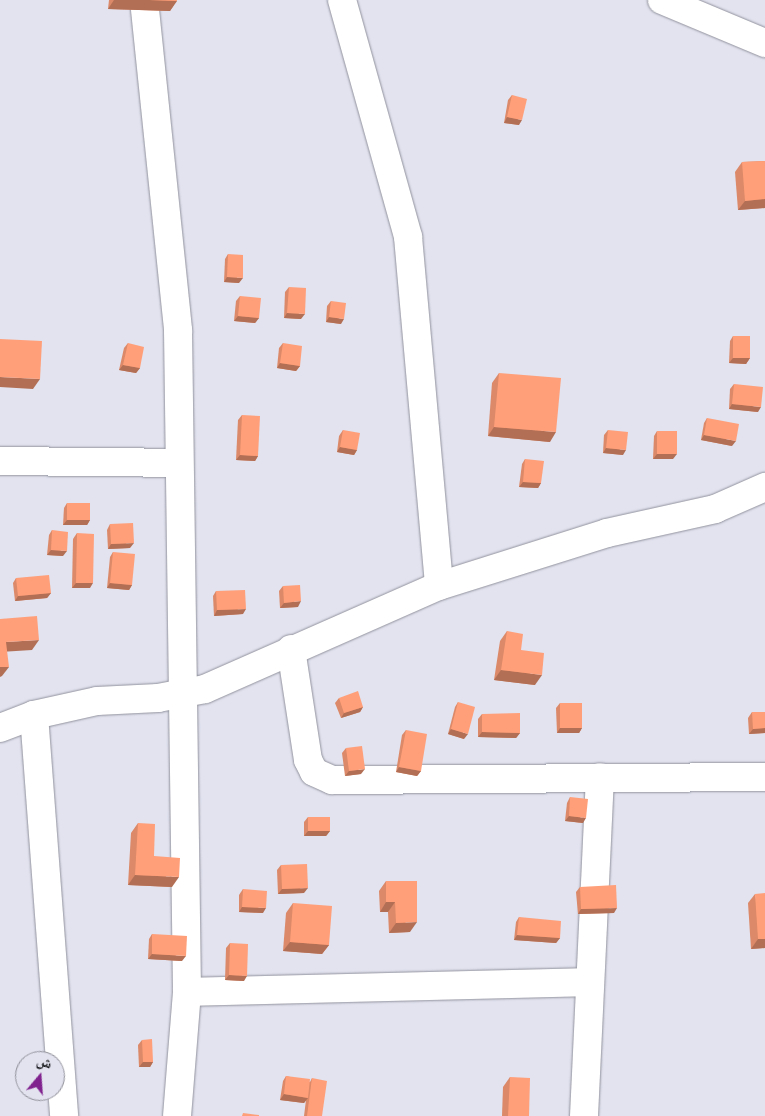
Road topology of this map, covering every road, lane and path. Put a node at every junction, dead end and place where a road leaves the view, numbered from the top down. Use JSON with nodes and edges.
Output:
{"nodes":[{"id":1,"x":144,"y":0,"type":"edge"},
{"id":2,"x":342,"y":0,"type":"edge"},
{"id":3,"x":662,"y":0,"type":"edge"},
{"id":4,"x":765,"y":43,"type":"edge"},
{"id":5,"x":0,"y":461,"type":"edge"},
{"id":6,"x":179,"y":463,"type":"junction"},
{"id":7,"x":765,"y":487,"type":"edge"},
{"id":8,"x":439,"y":586,"type":"junction"},
{"id":9,"x":291,"y":649,"type":"junction"},
{"id":10,"x":182,"y":693,"type":"junction"},
{"id":11,"x":34,"y":715,"type":"junction"},
{"id":12,"x":0,"y":728,"type":"edge"},
{"id":13,"x":600,"y":777,"type":"junction"},
{"id":14,"x":765,"y":777,"type":"edge"},
{"id":15,"x":590,"y":982,"type":"junction"},
{"id":16,"x":187,"y":992,"type":"junction"},
{"id":17,"x":64,"y":1116,"type":"edge"},
{"id":18,"x":177,"y":1116,"type":"edge"},
{"id":19,"x":584,"y":1116,"type":"edge"}],
"edges":[{"from":1,"to":6,"type":"street"},
{"from":2,"to":8,"type":"street"},
{"from":3,"to":4,"type":"street"},
{"from":5,"to":6,"type":"street"},
{"from":6,"to":10,"type":"street"},
{"from":7,"to":8,"type":"street"},
{"from":8,"to":9,"type":"street"},
{"from":9,"to":10,"type":"street"},
{"from":9,"to":13,"type":"street"},
{"from":10,"to":11,"type":"street"},
{"from":10,"to":16,"type":"street"},
{"from":11,"to":12,"type":"street"},
{"from":11,"to":17,"type":"street"},
{"from":13,"to":14,"type":"street"},
{"from":13,"to":15,"type":"street"},
{"from":15,"to":16,"type":"street"},
{"from":15,"to":19,"type":"street"},
{"from":16,"to":18,"type":"street"}]}
